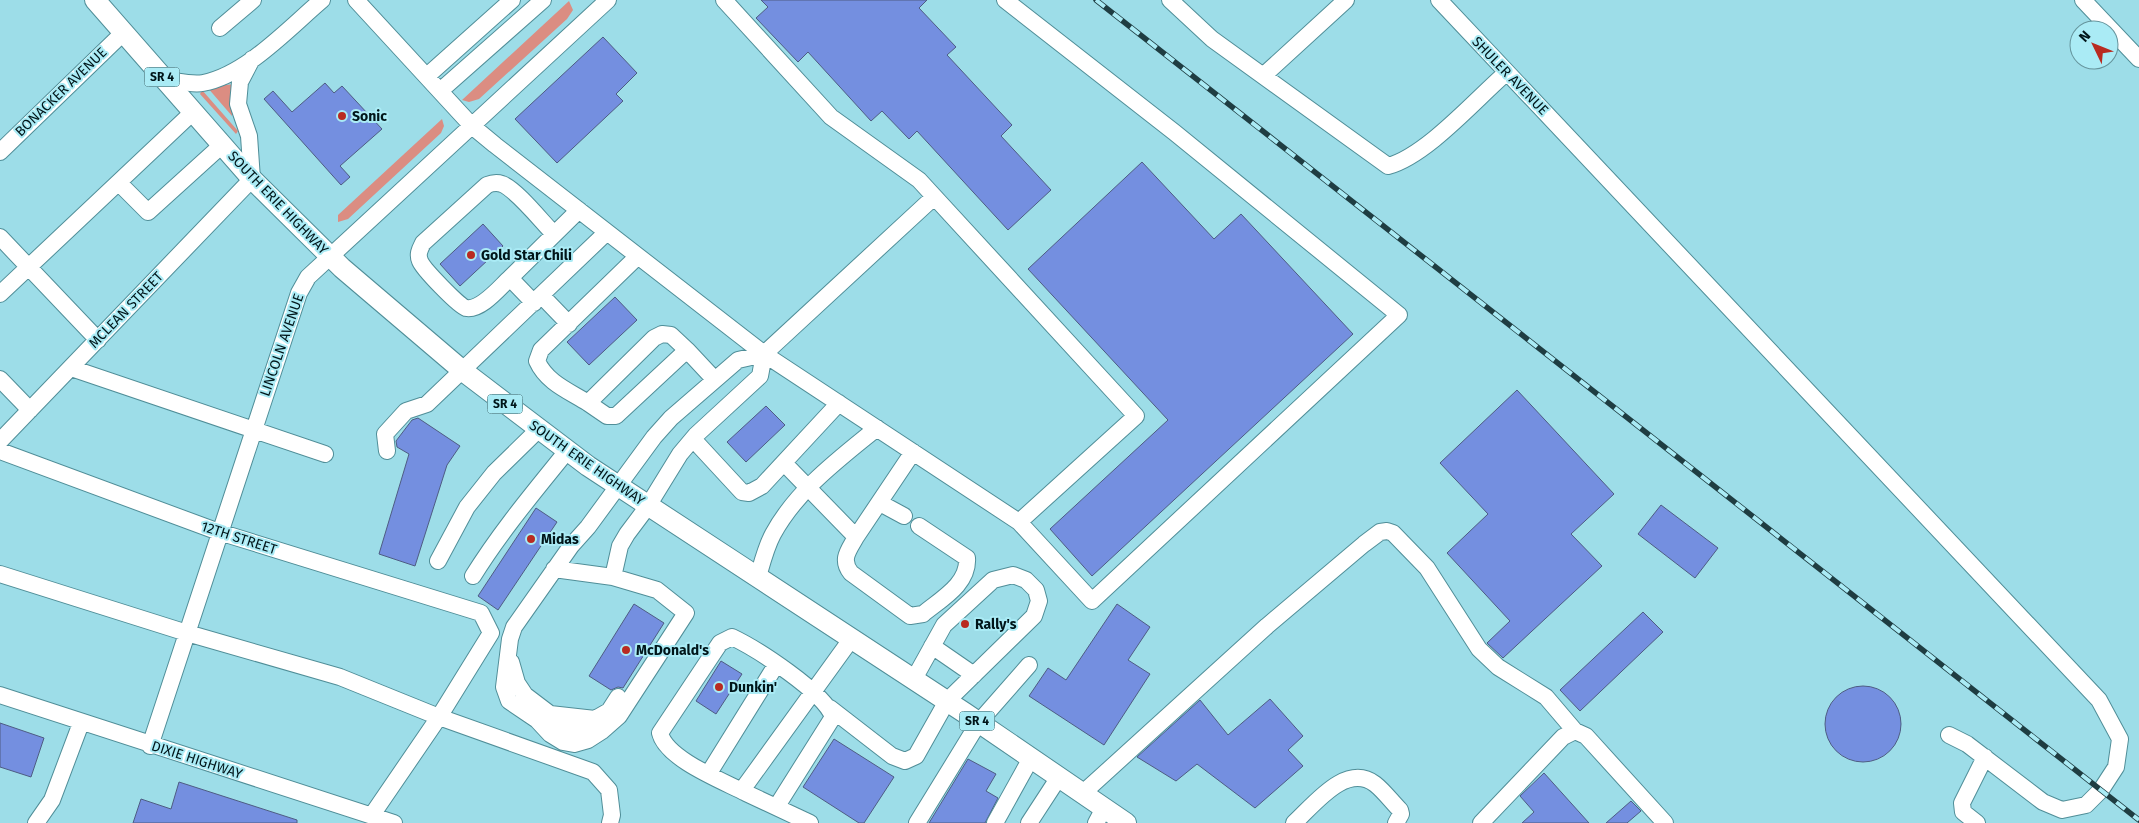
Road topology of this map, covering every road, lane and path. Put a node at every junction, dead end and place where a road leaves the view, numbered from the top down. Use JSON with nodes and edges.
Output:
{"nodes":[{"id":1,"x":95,"y":0,"type":"edge"},
{"id":2,"x":253,"y":0,"type":"edge"},
{"id":3,"x":322,"y":0,"type":"edge"},
{"id":4,"x":356,"y":0,"type":"edge"},
{"id":5,"x":512,"y":0,"type":"edge"},
{"id":6,"x":542,"y":0,"type":"edge"},
{"id":7,"x":724,"y":0,"type":"edge"},
{"id":8,"x":1005,"y":0,"type":"edge"},
{"id":9,"x":1170,"y":0,"type":"edge"},
{"id":10,"x":1346,"y":0,"type":"edge"},
{"id":11,"x":1439,"y":0,"type":"edge"},
{"id":12,"x":2083,"y":0,"type":"edge"},
{"id":13,"x":599,"y":3,"type":"edge"},
{"id":14,"x":115,"y":17,"type":"edge"},
{"id":15,"x":220,"y":28,"type":"dead end"},
{"id":16,"x":252,"y":59,"type":"junction"},
{"id":17,"x":2139,"y":59,"type":"edge"},
{"id":18,"x":1506,"y":73,"type":"junction"},
{"id":19,"x":427,"y":76,"type":"junction"},
{"id":20,"x":1264,"y":76,"type":"junction"},
{"id":21,"x":164,"y":80,"type":"junction"},
{"id":22,"x":440,"y":91,"type":"junction"},
{"id":23,"x":193,"y":112,"type":"junction"},
{"id":24,"x":472,"y":126,"type":"junction"},
{"id":25,"x":222,"y":145,"type":"junction"},
{"id":26,"x":0,"y":152,"type":"edge"},
{"id":27,"x":252,"y":179,"type":"junction"},
{"id":28,"x":119,"y":183,"type":"junction"},
{"id":29,"x":934,"y":197,"type":"junction"},
{"id":30,"x":578,"y":210,"type":"junction"},
{"id":31,"x":607,"y":232,"type":"junction"},
{"id":32,"x":554,"y":234,"type":"junction"},
{"id":33,"x":0,"y":237,"type":"edge"},
{"id":34,"x":638,"y":256,"type":"junction"},
{"id":35,"x":330,"y":257,"type":"junction"},
{"id":36,"x":29,"y":267,"type":"junction"},
{"id":37,"x":510,"y":278,"type":"junction"},
{"id":38,"x":0,"y":294,"type":"edge"},
{"id":39,"x":537,"y":299,"type":"junction"},
{"id":40,"x":569,"y":324,"type":"junction"},
{"id":41,"x":98,"y":340,"type":"junction"},
{"id":42,"x":687,"y":350,"type":"junction"},
{"id":43,"x":764,"y":354,"type":"junction"},
{"id":44,"x":71,"y":368,"type":"junction"},
{"id":45,"x":463,"y":371,"type":"junction"},
{"id":46,"x":0,"y":379,"type":"edge"},
{"id":47,"x":715,"y":380,"type":"junction"},
{"id":48,"x":588,"y":402,"type":"junction"},
{"id":49,"x":839,"y":403,"type":"junction"},
{"id":50,"x":30,"y":410,"type":"junction"},
{"id":51,"x":877,"y":428,"type":"junction"},
{"id":52,"x":539,"y":430,"type":"junction"},
{"id":53,"x":253,"y":431,"type":"junction"},
{"id":54,"x":693,"y":439,"type":"junction"},
{"id":55,"x":0,"y":442,"type":"edge"},
{"id":56,"x":0,"y":451,"type":"edge"},
{"id":57,"x":387,"y":451,"type":"dead end"},
{"id":58,"x":567,"y":451,"type":"junction"},
{"id":59,"x":912,"y":452,"type":"junction"},
{"id":60,"x":325,"y":454,"type":"dead end"},
{"id":61,"x":784,"y":463,"type":"junction"},
{"id":62,"x":619,"y":486,"type":"junction"},
{"id":63,"x":808,"y":487,"type":"junction"},
{"id":64,"x":880,"y":502,"type":"junction"},
{"id":65,"x":648,"y":506,"type":"junction"},
{"id":66,"x":904,"y":516,"type":"dead end"},
{"id":67,"x":1020,"y":522,"type":"junction"},
{"id":68,"x":919,"y":526,"type":"dead end"},
{"id":69,"x":219,"y":532,"type":"junction"},
{"id":70,"x":856,"y":537,"type":"junction"},
{"id":71,"x":438,"y":561,"type":"dead end"},
{"id":72,"x":554,"y":569,"type":"junction"},
{"id":73,"x":0,"y":574,"type":"edge"},
{"id":74,"x":473,"y":576,"type":"dead end"},
{"id":75,"x":613,"y":577,"type":"junction"},
{"id":76,"x":758,"y":577,"type":"junction"},
{"id":77,"x":679,"y":608,"type":"junction"},
{"id":78,"x":187,"y":633,"type":"junction"},
{"id":79,"x":852,"y":638,"type":"junction"},
{"id":80,"x":932,"y":646,"type":"junction"},
{"id":81,"x":509,"y":655,"type":"junction"},
{"id":82,"x":776,"y":665,"type":"junction"},
{"id":83,"x":1030,"y":665,"type":"dead end"},
{"id":84,"x":974,"y":675,"type":"junction"},
{"id":85,"x":914,"y":679,"type":"junction"},
{"id":86,"x":813,"y":691,"type":"junction"},
{"id":87,"x":0,"y":695,"type":"edge"},
{"id":88,"x":948,"y":701,"type":"junction"},
{"id":89,"x":830,"y":708,"type":"junction"},
{"id":90,"x":439,"y":717,"type":"junction"},
{"id":91,"x":81,"y":722,"type":"junction"},
{"id":92,"x":979,"y":722,"type":"junction"},
{"id":93,"x":1575,"y":731,"type":"junction"},
{"id":94,"x":1949,"y":735,"type":"dead end"},
{"id":95,"x":150,"y":746,"type":"junction"},
{"id":96,"x":1985,"y":757,"type":"junction"},
{"id":97,"x":1031,"y":758,"type":"junction"},
{"id":98,"x":709,"y":773,"type":"junction"},
{"id":99,"x":1058,"y":777,"type":"junction"},
{"id":100,"x":746,"y":793,"type":"junction"},
{"id":101,"x":1083,"y":794,"type":"junction"},
{"id":102,"x":777,"y":806,"type":"junction"},
{"id":103,"x":372,"y":815,"type":"junction"},
{"id":104,"x":1100,"y":816,"type":"edge"},
{"id":105,"x":36,"y":823,"type":"edge"},
{"id":106,"x":394,"y":823,"type":"edge"},
{"id":107,"x":610,"y":823,"type":"edge"},
{"id":108,"x":810,"y":823,"type":"edge"},
{"id":109,"x":917,"y":823,"type":"edge"},
{"id":110,"x":995,"y":823,"type":"edge"},
{"id":111,"x":1029,"y":823,"type":"edge"},
{"id":112,"x":1126,"y":823,"type":"edge"},
{"id":113,"x":1294,"y":823,"type":"edge"},
{"id":114,"x":1396,"y":823,"type":"edge"},
{"id":115,"x":1481,"y":823,"type":"edge"},
{"id":116,"x":1665,"y":823,"type":"edge"},
{"id":117,"x":1977,"y":823,"type":"edge"}],
"edges":[{"from":1,"to":14,"type":"main road","name":"SOUTH ERIE HIGHWAY","number":"SR 4"},
{"from":2,"to":15,"type":"street"},
{"from":3,"to":16,"type":"street"},
{"from":4,"to":19,"type":"street"},
{"from":5,"to":19,"type":"street"},
{"from":6,"to":22,"type":"street"},
{"from":7,"to":29,"type":"street"},
{"from":8,"to":67,"type":"street"},
{"from":9,"to":20,"type":"street"},
{"from":10,"to":20,"type":"street"},
{"from":11,"to":18,"type":"street","name":"SHULER AVENUE"},
{"from":12,"to":17,"type":"street"},
{"from":13,"to":24,"type":"street","name":"LINCOLN AVENUE"},
{"from":14,"to":21,"type":"main road","name":"SOUTH ERIE HIGHWAY","number":"SR 4"},
{"from":14,"to":26,"type":"street","name":"BONACKER AVENUE"},
{"from":16,"to":21,"type":"street"},
{"from":16,"to":27,"type":"street"},
{"from":18,"to":20,"type":"street"},
{"from":18,"to":96,"type":"street","name":"SHULER AVENUE"},
{"from":19,"to":22,"type":"street"},
{"from":21,"to":23,"type":"main road","name":"SOUTH ERIE HIGHWAY","number":"SR 4"},
{"from":22,"to":24,"type":"street"},
{"from":23,"to":25,"type":"main road","name":"SOUTH ERIE HIGHWAY","number":"SR 4"},
{"from":23,"to":28,"type":"street"},
{"from":24,"to":30,"type":"street"},
{"from":24,"to":35,"type":"street","name":"LINCOLN AVENUE"},
{"from":25,"to":27,"type":"main road","name":"SOUTH ERIE HIGHWAY","number":"SR 4"},
{"from":25,"to":28,"type":"street"},
{"from":27,"to":35,"type":"main road","name":"SOUTH ERIE HIGHWAY","number":"SR 4"},
{"from":27,"to":41,"type":"street","name":"MCLEAN STREET"},
{"from":28,"to":36,"type":"street"},
{"from":29,"to":43,"type":"street"},
{"from":29,"to":67,"type":"street"},
{"from":30,"to":31,"type":"street"},
{"from":30,"to":32,"type":"street"},
{"from":31,"to":34,"type":"street"},
{"from":31,"to":39,"type":"street"},
{"from":32,"to":37,"type":"street"},
{"from":32,"to":37,"type":"street"},
{"from":33,"to":36,"type":"street"},
{"from":34,"to":40,"type":"street"},
{"from":34,"to":43,"type":"street"},
{"from":35,"to":45,"type":"main road","name":"SOUTH ERIE HIGHWAY","number":"SR 4"},
{"from":35,"to":53,"type":"street","name":"LINCOLN AVENUE"},
{"from":36,"to":38,"type":"street"},
{"from":36,"to":41,"type":"street"},
{"from":37,"to":39,"type":"street"},
{"from":39,"to":40,"type":"street"},
{"from":39,"to":45,"type":"street"},
{"from":40,"to":48,"type":"street"},
{"from":41,"to":44,"type":"street","name":"MCLEAN STREET"},
{"from":42,"to":47,"type":"street"},
{"from":42,"to":48,"type":"street"},
{"from":42,"to":48,"type":"street"},
{"from":43,"to":47,"type":"street"},
{"from":43,"to":49,"type":"street"},
{"from":43,"to":54,"type":"street"},
{"from":44,"to":50,"type":"street","name":"MCLEAN STREET"},
{"from":44,"to":53,"type":"street"},
{"from":45,"to":52,"type":"main road","name":"SOUTH ERIE HIGHWAY","number":"SR 4"},
{"from":45,"to":57,"type":"street"},
{"from":46,"to":50,"type":"street"},
{"from":47,"to":62,"type":"street"},
{"from":49,"to":51,"type":"street"},
{"from":49,"to":61,"type":"street"},
{"from":50,"to":55,"type":"street","name":"MCLEAN STREET"},
{"from":51,"to":59,"type":"street"},
{"from":51,"to":63,"type":"street"},
{"from":52,"to":58,"type":"main road","name":"SOUTH ERIE HIGHWAY","number":"SR 4"},
{"from":52,"to":71,"type":"street"},
{"from":53,"to":60,"type":"street"},
{"from":53,"to":69,"type":"street","name":"LINCOLN AVENUE"},
{"from":54,"to":61,"type":"street"},
{"from":54,"to":65,"type":"street"},
{"from":56,"to":69,"type":"street","name":"12TH STREET"},
{"from":58,"to":62,"type":"main road","name":"SOUTH ERIE HIGHWAY","number":"SR 4"},
{"from":58,"to":74,"type":"street"},
{"from":59,"to":64,"type":"street"},
{"from":59,"to":67,"type":"street"},
{"from":61,"to":63,"type":"street"},
{"from":62,"to":65,"type":"main road","name":"SOUTH ERIE HIGHWAY","number":"SR 4"},
{"from":62,"to":72,"type":"street"},
{"from":63,"to":70,"type":"street"},
{"from":63,"to":76,"type":"street"},
{"from":64,"to":66,"type":"street"},
{"from":64,"to":70,"type":"street"},
{"from":65,"to":75,"type":"street"},
{"from":65,"to":76,"type":"main road","name":"SOUTH ERIE HIGHWAY","number":"SR 4"},
{"from":68,"to":70,"type":"street"},
{"from":69,"to":78,"type":"street","name":"LINCOLN AVENUE"},
{"from":69,"to":90,"type":"street","name":"12TH STREET"},
{"from":72,"to":75,"type":"street"},
{"from":72,"to":81,"type":"street"},
{"from":73,"to":78,"type":"street"},
{"from":75,"to":77,"type":"street"},
{"from":76,"to":79,"type":"main road","name":"SOUTH ERIE HIGHWAY","number":"SR 4"},
{"from":77,"to":81,"type":"street"},
{"from":77,"to":81,"type":"street"},
{"from":78,"to":90,"type":"street"},
{"from":78,"to":95,"type":"street","name":"LINCOLN AVENUE"},
{"from":79,"to":85,"type":"main road","name":"SOUTH ERIE HIGHWAY","number":"SR 4"},
{"from":79,"to":86,"type":"street"},
{"from":80,"to":84,"type":"street"},
{"from":80,"to":84,"type":"street"},
{"from":80,"to":85,"type":"street"},
{"from":82,"to":86,"type":"street"},
{"from":82,"to":98,"type":"street"},
{"from":82,"to":98,"type":"street"},
{"from":83,"to":92,"type":"street"},
{"from":84,"to":88,"type":"street"},
{"from":85,"to":88,"type":"main road","name":"SOUTH ERIE HIGHWAY","number":"SR 4"},
{"from":86,"to":89,"type":"street"},
{"from":86,"to":100,"type":"street"},
{"from":87,"to":91,"type":"street","name":"DIXIE HIGHWAY"},
{"from":88,"to":89,"type":"street"},
{"from":88,"to":92,"type":"main road","name":"SOUTH ERIE HIGHWAY","number":"SR 4"},
{"from":89,"to":102,"type":"street"},
{"from":90,"to":103,"type":"street"},
{"from":90,"to":107,"type":"street"},
{"from":91,"to":95,"type":"street","name":"DIXIE HIGHWAY"},
{"from":91,"to":105,"type":"street"},
{"from":92,"to":97,"type":"main road","name":"SOUTH ERIE HIGHWAY","number":"SR 4"},
{"from":92,"to":109,"type":"street"},
{"from":93,"to":101,"type":"street"},
{"from":93,"to":115,"type":"street"},
{"from":93,"to":116,"type":"street"},
{"from":94,"to":96,"type":"street","name":"SHULER AVENUE"},
{"from":95,"to":103,"type":"street","name":"DIXIE HIGHWAY"},
{"from":96,"to":117,"type":"street"},
{"from":97,"to":99,"type":"main road","name":"SOUTH ERIE HIGHWAY","number":"SR 4"},
{"from":97,"to":110,"type":"street"},
{"from":98,"to":100,"type":"street"},
{"from":99,"to":101,"type":"main road","name":"SOUTH ERIE HIGHWAY","number":"SR 4"},
{"from":99,"to":111,"type":"street"},
{"from":100,"to":102,"type":"street"},
{"from":101,"to":104,"type":"main road","name":"SOUTH ERIE HIGHWAY","number":"SR 4"},
{"from":102,"to":108,"type":"street"},
{"from":103,"to":106,"type":"street","name":"DIXIE HIGHWAY"},
{"from":104,"to":112,"type":"main road","name":"SOUTH ERIE HIGHWAY","number":"SR 4"},
{"from":113,"to":114,"type":"street"}]}
